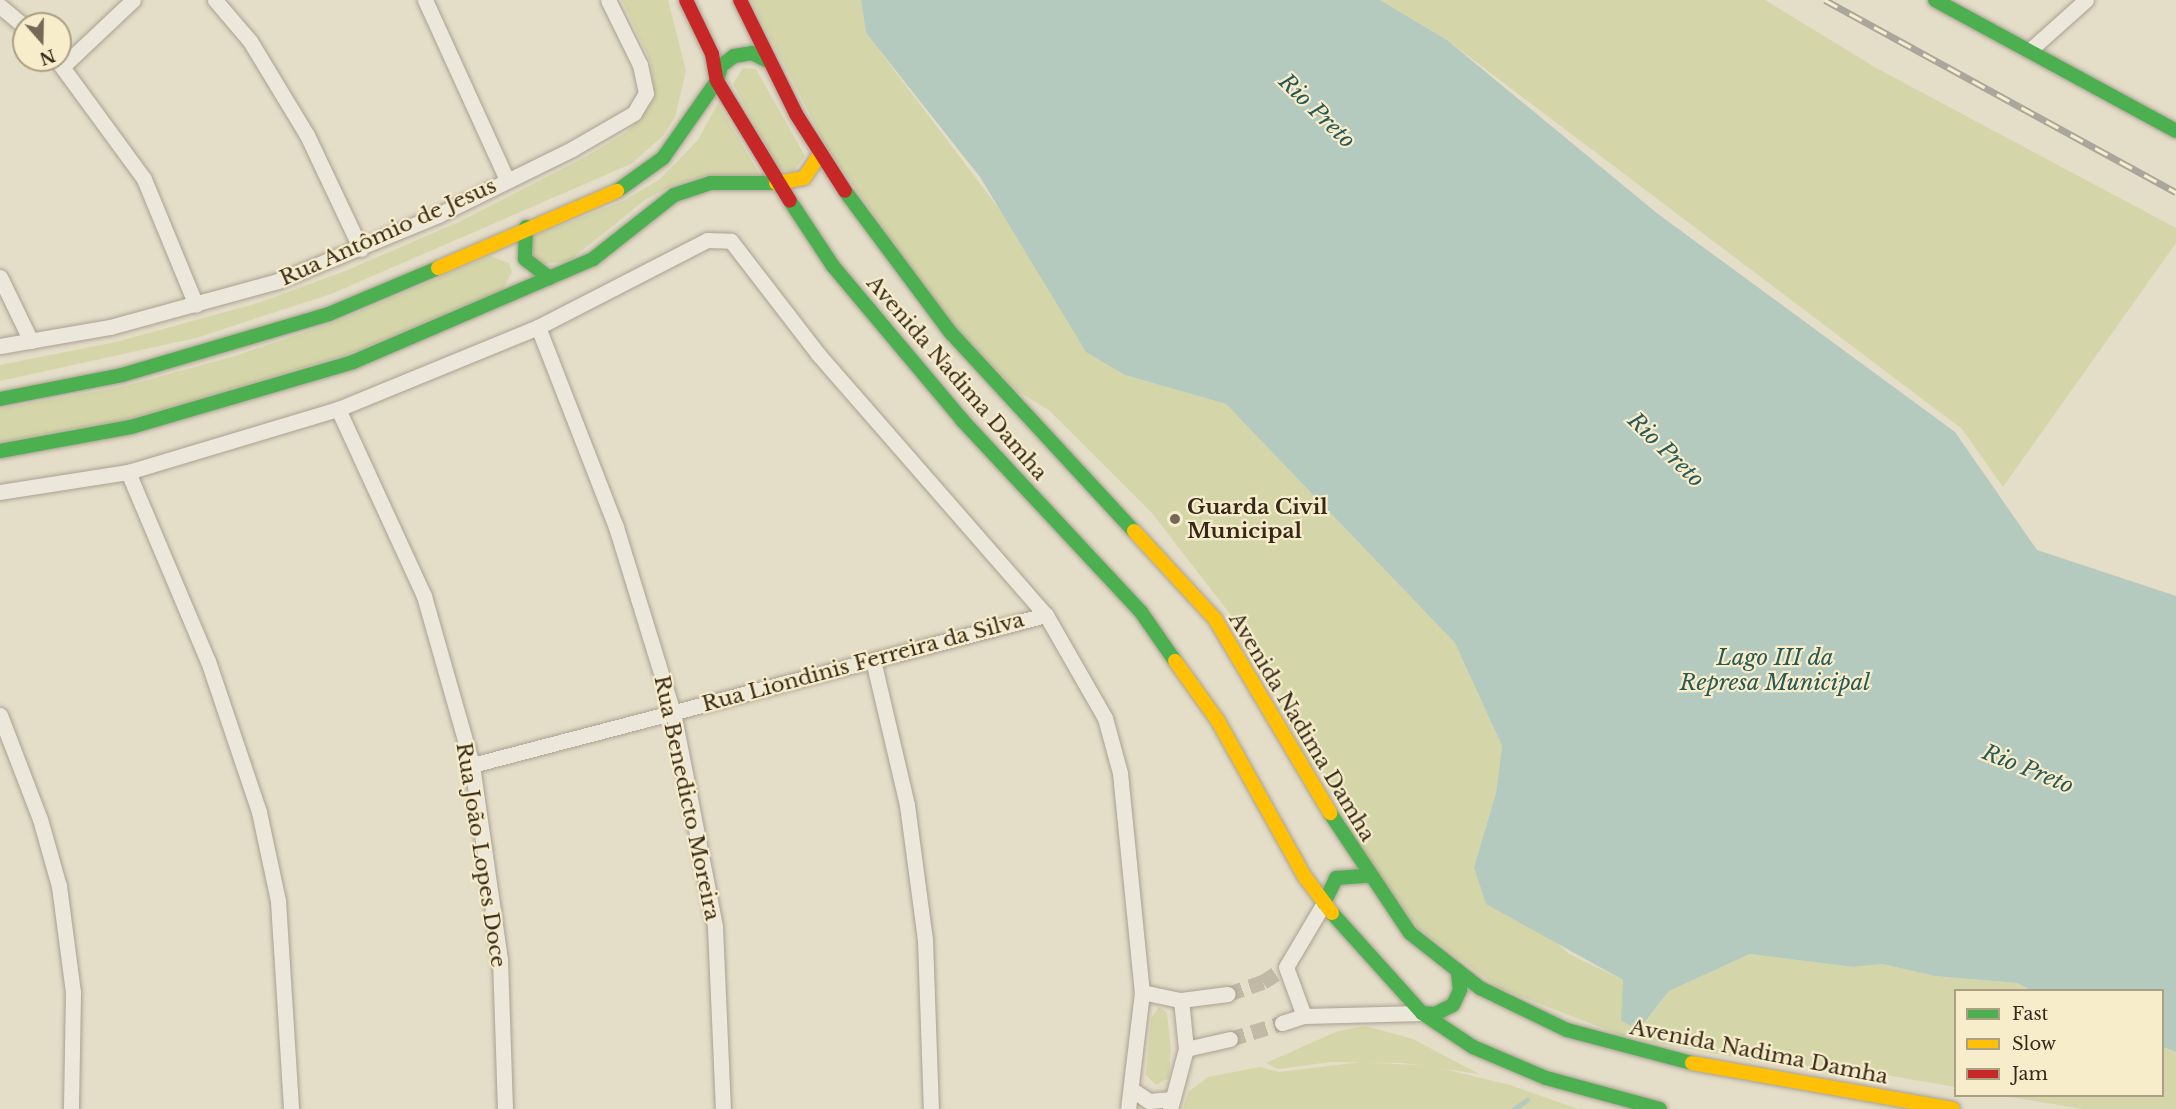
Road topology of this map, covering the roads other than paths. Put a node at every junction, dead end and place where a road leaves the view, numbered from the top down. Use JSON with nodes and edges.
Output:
{"nodes":[{"id":1,"x":133,"y":0,"type":"edge"},
{"id":2,"x":215,"y":0,"type":"edge"},
{"id":3,"x":425,"y":0,"type":"edge"},
{"id":4,"x":608,"y":0,"type":"edge"},
{"id":5,"x":686,"y":0,"type":"edge"},
{"id":6,"x":740,"y":0,"type":"edge"},
{"id":7,"x":1935,"y":0,"type":"edge"},
{"id":8,"x":2086,"y":0,"type":"edge"},
{"id":9,"x":0,"y":6,"type":"edge"},
{"id":10,"x":12,"y":16,"type":"edge"},
{"id":11,"x":2030,"y":50,"type":"junction"},
{"id":12,"x":72,"y":53,"type":"edge"},
{"id":13,"x":766,"y":60,"type":"junction"},
{"id":14,"x":67,"y":72,"type":"edge"},
{"id":15,"x":717,"y":81,"type":"junction"},
{"id":16,"x":2176,"y":131,"type":"edge"},
{"id":17,"x":820,"y":154,"type":"junction"},
{"id":18,"x":507,"y":180,"type":"junction"},
{"id":19,"x":776,"y":183,"type":"junction"},
{"id":20,"x":526,"y":227,"type":"junction"},
{"id":21,"x":492,"y":243,"type":"junction"},
{"id":22,"x":361,"y":249,"type":"junction"},
{"id":23,"x":0,"y":276,"type":"edge"},
{"id":24,"x":549,"y":278,"type":"junction"},
{"id":25,"x":514,"y":294,"type":"junction"},
{"id":26,"x":196,"y":305,"type":"junction"},
{"id":27,"x":538,"y":327,"type":"junction"},
{"id":28,"x":31,"y":341,"type":"junction"},
{"id":29,"x":0,"y":346,"type":"edge"},
{"id":30,"x":0,"y":399,"type":"edge"},
{"id":31,"x":338,"y":409,"type":"junction"},
{"id":32,"x":0,"y":451,"type":"edge"},
{"id":33,"x":128,"y":472,"type":"junction"},
{"id":34,"x":0,"y":492,"type":"edge"},
{"id":35,"x":1046,"y":615,"type":"junction"},
{"id":36,"x":873,"y":660,"type":"junction"},
{"id":37,"x":673,"y":712,"type":"junction"},
{"id":38,"x":0,"y":716,"type":"edge"},
{"id":39,"x":472,"y":765,"type":"junction"},
{"id":40,"x":1367,"y":876,"type":"junction"},
{"id":41,"x":1324,"y":903,"type":"junction"},
{"id":42,"x":1458,"y":973,"type":"junction"},
{"id":43,"x":1142,"y":992,"type":"junction"},
{"id":44,"x":1228,"y":993,"type":"tunnel mouth"},
{"id":45,"x":1181,"y":1000,"type":"junction"},
{"id":46,"x":1422,"y":1013,"type":"junction"},
{"id":47,"x":1304,"y":1016,"type":"junction"},
{"id":48,"x":1282,"y":1023,"type":"tunnel mouth"},
{"id":49,"x":1230,"y":1039,"type":"tunnel mouth"},
{"id":50,"x":1186,"y":1049,"type":"junction"},
{"id":51,"x":1131,"y":1089,"type":"junction"},
{"id":52,"x":1171,"y":1104,"type":"edge"},
{"id":53,"x":71,"y":1109,"type":"edge"},
{"id":54,"x":291,"y":1109,"type":"edge"},
{"id":55,"x":505,"y":1109,"type":"edge"},
{"id":56,"x":723,"y":1109,"type":"edge"},
{"id":57,"x":931,"y":1109,"type":"edge"},
{"id":58,"x":1128,"y":1109,"type":"edge"},
{"id":59,"x":1660,"y":1109,"type":"edge"},
{"id":60,"x":1953,"y":1109,"type":"edge"}],
"edges":[{"from":1,"to":12,"type":"street"},
{"from":2,"to":22,"type":"street"},
{"from":3,"to":18,"type":"street"},
{"from":4,"to":18,"type":"street","name":"Rua Antômio de Jesus"},
{"from":5,"to":15,"type":"main road","name":"Avenida Nadima Damha"},
{"from":6,"to":13,"type":"main road","name":"Avenida Nadima Damha"},
{"from":7,"to":11,"type":"main road"},
{"from":8,"to":11,"type":"street"},
{"from":9,"to":10,"type":"street"},
{"from":11,"to":16,"type":"main road"},
{"from":13,"to":15,"type":"main road"},
{"from":13,"to":17,"type":"main road","name":"Avenida Nadima Damha"},
{"from":14,"to":26,"type":"street"},
{"from":15,"to":19,"type":"main road","name":"Avenida Nadima Damha"},
{"from":15,"to":20,"type":"main road"},
{"from":17,"to":19,"type":"main road"},
{"from":17,"to":40,"type":"main road","name":"Avenida Nadima Damha"},
{"from":18,"to":22,"type":"street","name":"Rua Antômio de Jesus"},
{"from":19,"to":24,"type":"main road"},
{"from":19,"to":41,"type":"main road","name":"Avenida Nadima Damha"},
{"from":20,"to":21,"type":"main road"},
{"from":20,"to":24,"type":"main road"},
{"from":21,"to":25,"type":"main road"},
{"from":21,"to":30,"type":"main road"},
{"from":22,"to":26,"type":"street","name":"Rua Antômio de Jesus"},
{"from":23,"to":28,"type":"street"},
{"from":24,"to":25,"type":"main road"},
{"from":25,"to":32,"type":"main road"},
{"from":26,"to":28,"type":"street","name":"Rua Antômio de Jesus"},
{"from":27,"to":31,"type":"street"},
{"from":27,"to":35,"type":"street"},
{"from":27,"to":37,"type":"street","name":"Rua Benedicto Moreira"},
{"from":28,"to":29,"type":"street","name":"Rua Antômio de Jesus"},
{"from":31,"to":33,"type":"street"},
{"from":31,"to":39,"type":"street","name":"Rua João Lopes Doce"},
{"from":33,"to":34,"type":"street"},
{"from":33,"to":54,"type":"street"},
{"from":35,"to":36,"type":"street","name":"Rua Liondinis Ferreira da Silva"},
{"from":35,"to":43,"type":"street"},
{"from":36,"to":37,"type":"street","name":"Rua Liondinis Ferreira da Silva"},
{"from":36,"to":57,"type":"street"},
{"from":37,"to":39,"type":"street","name":"Rua Liondinis Ferreira da Silva"},
{"from":37,"to":56,"type":"street","name":"Rua Benedicto Moreira"},
{"from":38,"to":53,"type":"street"},
{"from":39,"to":55,"type":"street","name":"Rua João Lopes Doce"},
{"from":40,"to":41,"type":"main road"},
{"from":40,"to":42,"type":"main road","name":"Avenida Nadima Damha"},
{"from":41,"to":46,"type":"main road","name":"Avenida Nadima Damha"},
{"from":41,"to":47,"type":"street"},
{"from":42,"to":46,"type":"main road"},
{"from":42,"to":60,"type":"main road","name":"Avenida Nadima Damha"},
{"from":43,"to":45,"type":"street"},
{"from":43,"to":51,"type":"street"},
{"from":44,"to":45,"type":"street"},
{"from":45,"to":50,"type":"street"},
{"from":46,"to":47,"type":"street"},
{"from":46,"to":59,"type":"main road","name":"Avenida Nadima Damha"},
{"from":47,"to":48,"type":"street"},
{"from":49,"to":50,"type":"street"},
{"from":50,"to":52,"type":"street"},
{"from":51,"to":52,"type":"street"},
{"from":51,"to":58,"type":"street"}]}
